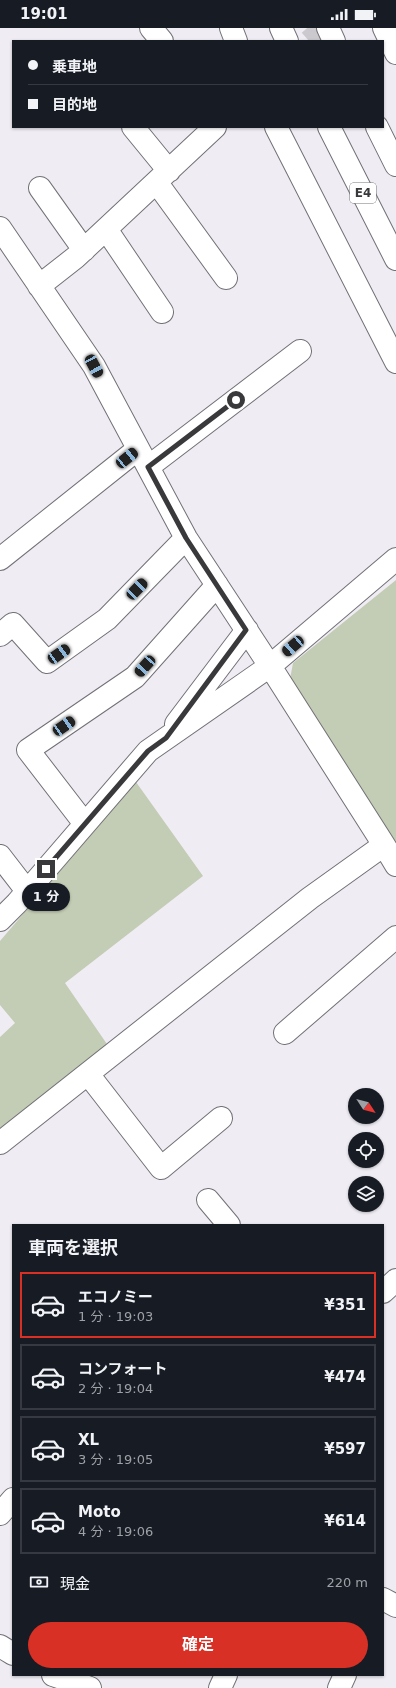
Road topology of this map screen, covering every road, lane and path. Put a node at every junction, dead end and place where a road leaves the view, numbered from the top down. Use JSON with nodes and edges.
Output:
{"nodes":[{"id":1,"x":151,"y":28,"type":"edge"},
{"id":2,"x":231,"y":28,"type":"edge"},
{"id":3,"x":281,"y":28,"type":"edge"},
{"id":4,"x":328,"y":28,"type":"edge"},
{"id":5,"x":384,"y":28,"type":"edge"},
{"id":6,"x":161,"y":40,"type":"edge"},
{"id":7,"x":236,"y":40,"type":"edge"},
{"id":8,"x":287,"y":40,"type":"edge"},
{"id":9,"x":334,"y":40,"type":"edge"},
{"id":10,"x":396,"y":53,"type":"edge"},
{"id":11,"x":135,"y":128,"type":"edge"},
{"id":12,"x":214,"y":128,"type":"edge"},
{"id":13,"x":277,"y":128,"type":"edge"},
{"id":14,"x":330,"y":128,"type":"edge"},
{"id":15,"x":378,"y":128,"type":"edge"},
{"id":16,"x":396,"y":165,"type":"edge"},
{"id":17,"x":163,"y":177,"type":"junction"},
{"id":18,"x":40,"y":188,"type":"dead end"},
{"id":19,"x":0,"y":228,"type":"edge"},
{"id":20,"x":106,"y":230,"type":"junction"},
{"id":21,"x":84,"y":250,"type":"junction"},
{"id":22,"x":396,"y":259,"type":"edge"},
{"id":23,"x":226,"y":278,"type":"dead end"},
{"id":24,"x":39,"y":286,"type":"junction"},
{"id":25,"x":162,"y":312,"type":"dead end"},
{"id":26,"x":300,"y":351,"type":"dead end"},
{"id":27,"x":396,"y":362,"type":"edge"},
{"id":28,"x":143,"y":458,"type":"junction"},
{"id":29,"x":186,"y":538,"type":"junction"},
{"id":30,"x":396,"y":558,"type":"edge"},
{"id":31,"x":0,"y":559,"type":"edge"},
{"id":32,"x":217,"y":585,"type":"junction"},
{"id":33,"x":246,"y":630,"type":"junction"},
{"id":34,"x":0,"y":635,"type":"edge"},
{"id":35,"x":270,"y":666,"type":"junction"},
{"id":36,"x":166,"y":738,"type":"junction"},
{"id":37,"x":85,"y":824,"type":"junction"},
{"id":38,"x":384,"y":845,"type":"junction"},
{"id":39,"x":0,"y":856,"type":"edge"},
{"id":40,"x":396,"y":865,"type":"edge"},
{"id":41,"x":27,"y":891,"type":"junction"},
{"id":42,"x":0,"y":920,"type":"edge"},
{"id":43,"x":396,"y":937,"type":"edge"},
{"id":44,"x":285,"y":1033,"type":"dead end"},
{"id":45,"x":88,"y":1074,"type":"junction"},
{"id":46,"x":221,"y":1118,"type":"dead end"},
{"id":47,"x":0,"y":1143,"type":"edge"},
{"id":48,"x":208,"y":1200,"type":"dead end"},
{"id":49,"x":228,"y":1224,"type":"edge"},
{"id":50,"x":396,"y":1280,"type":"edge"},
{"id":51,"x":384,"y":1291,"type":"edge"},
{"id":52,"x":12,"y":1500,"type":"edge"},
{"id":53,"x":0,"y":1514,"type":"edge"},
{"id":54,"x":384,"y":1600,"type":"edge"},
{"id":55,"x":396,"y":1606,"type":"edge"},
{"id":56,"x":56,"y":1676,"type":"edge"},
{"id":57,"x":226,"y":1676,"type":"edge"},
{"id":58,"x":345,"y":1676,"type":"edge"},
{"id":59,"x":90,"y":1688,"type":"edge"},
{"id":60,"x":220,"y":1688,"type":"edge"},
{"id":61,"x":339,"y":1688,"type":"edge"}],
"edges":[{"from":1,"to":6,"type":"main road"},
{"from":2,"to":7,"type":"main road"},
{"from":3,"to":8,"type":"main road"},
{"from":4,"to":9,"type":"main road"},
{"from":5,"to":10,"type":"main road"},
{"from":11,"to":17,"type":"main road"},
{"from":12,"to":17,"type":"main road"},
{"from":13,"to":27,"type":"main road"},
{"from":14,"to":22,"type":"main road","number":"E4"},
{"from":15,"to":16,"type":"main road"},
{"from":17,"to":20,"type":"main road"},
{"from":17,"to":23,"type":"main road"},
{"from":18,"to":21,"type":"main road"},
{"from":19,"to":24,"type":"main road"},
{"from":20,"to":21,"type":"main road"},
{"from":20,"to":25,"type":"main road"},
{"from":21,"to":24,"type":"main road"},
{"from":24,"to":28,"type":"main road"},
{"from":26,"to":28,"type":"main road"},
{"from":28,"to":29,"type":"main road"},
{"from":28,"to":31,"type":"main road"},
{"from":29,"to":32,"type":"main road"},
{"from":29,"to":34,"type":"main road"},
{"from":30,"to":35,"type":"main road"},
{"from":32,"to":33,"type":"main road"},
{"from":32,"to":37,"type":"main road"},
{"from":33,"to":35,"type":"main road"},
{"from":33,"to":36,"type":"main road"},
{"from":35,"to":36,"type":"main road"},
{"from":35,"to":38,"type":"main road"},
{"from":36,"to":37,"type":"main road"},
{"from":37,"to":41,"type":"main road"},
{"from":38,"to":40,"type":"main road"},
{"from":38,"to":45,"type":"main road"},
{"from":39,"to":41,"type":"main road"},
{"from":41,"to":42,"type":"main road"},
{"from":43,"to":44,"type":"main road"},
{"from":45,"to":46,"type":"main road"},
{"from":45,"to":47,"type":"main road"},
{"from":48,"to":49,"type":"main road"},
{"from":50,"to":51,"type":"main road"},
{"from":52,"to":53,"type":"main road"},
{"from":54,"to":55,"type":"main road"},
{"from":56,"to":59,"type":"main road"},
{"from":57,"to":60,"type":"main road"},
{"from":58,"to":61,"type":"main road"}]}
